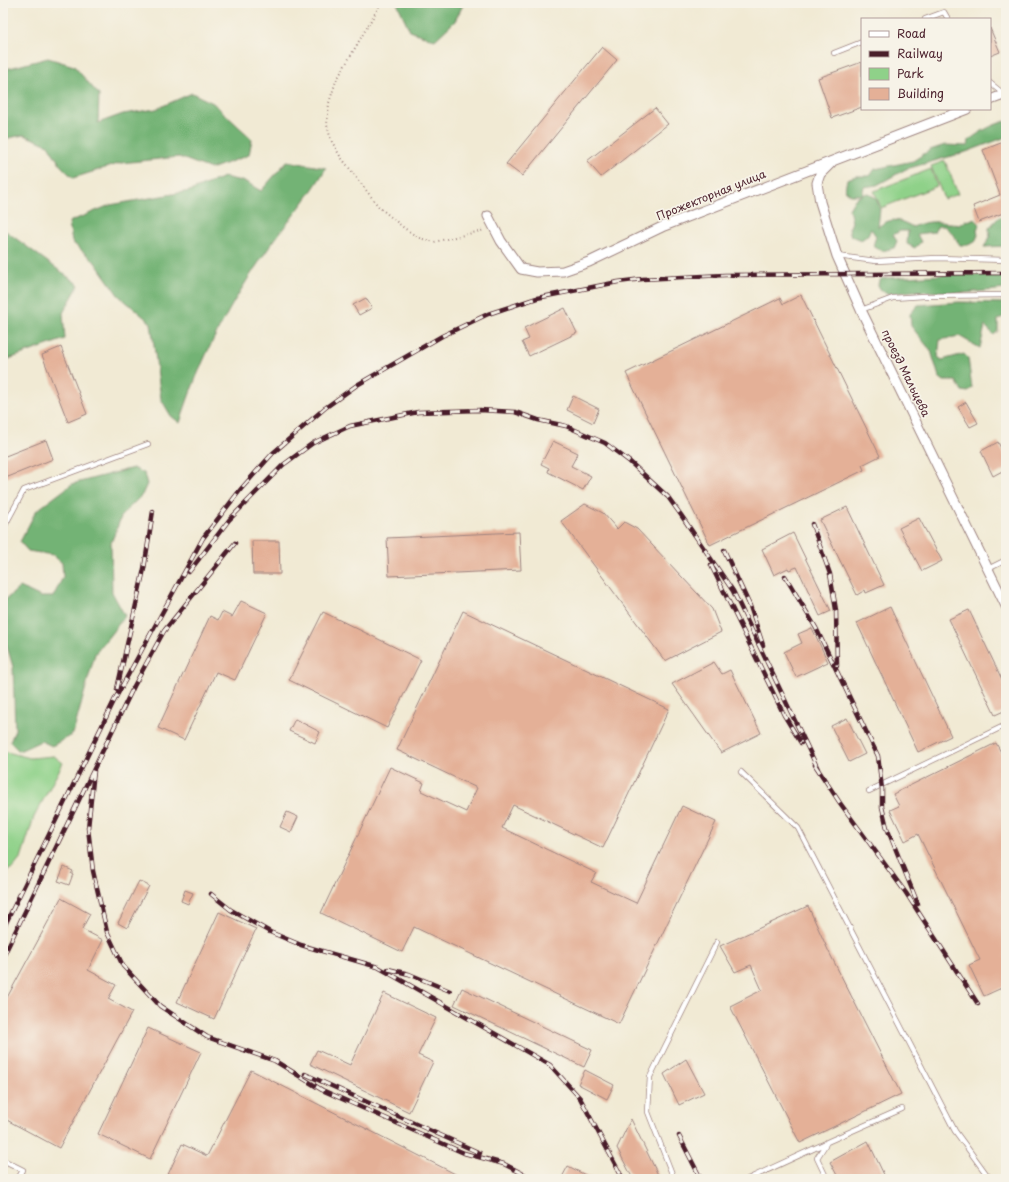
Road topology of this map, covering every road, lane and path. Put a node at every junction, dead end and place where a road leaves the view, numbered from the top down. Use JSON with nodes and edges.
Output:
{"nodes":[{"id":1,"x":381,"y":3,"type":"edge"},
{"id":2,"x":928,"y":18,"type":"edge"},
{"id":3,"x":947,"y":18,"type":"edge"},
{"id":4,"x":861,"y":42,"type":"edge"},
{"id":5,"x":834,"y":53,"type":"dead end"},
{"id":6,"x":991,"y":84,"type":"edge"},
{"id":7,"x":1005,"y":94,"type":"edge"},
{"id":8,"x":991,"y":100,"type":"edge"},
{"id":9,"x":964,"y":110,"type":"edge"},
{"id":10,"x":845,"y":155,"type":"junction"},
{"id":11,"x":488,"y":216,"type":"dead end"},
{"id":12,"x":494,"y":228,"type":"junction"},
{"id":13,"x":837,"y":256,"type":"junction"},
{"id":14,"x":1006,"y":260,"type":"edge"},
{"id":15,"x":1006,"y":295,"type":"edge"},
{"id":16,"x":861,"y":310,"type":"junction"},
{"id":17,"x":148,"y":444,"type":"dead end"},
{"id":18,"x":3,"y":529,"type":"edge"},
{"id":19,"x":1006,"y":560,"type":"edge"},
{"id":20,"x":988,"y":569,"type":"junction"},
{"id":21,"x":1006,"y":606,"type":"edge"},
{"id":22,"x":1006,"y":725,"type":"edge"},
{"id":23,"x":740,"y":772,"type":"dead end"},
{"id":24,"x":869,"y":791,"type":"dead end"},
{"id":25,"x":717,"y":942,"type":"dead end"},
{"id":26,"x":902,"y":1109,"type":"dead end"},
{"id":27,"x":827,"y":1142,"type":"junction"},
{"id":28,"x":3,"y":1160,"type":"edge"},
{"id":29,"x":18,"y":1179,"type":"edge"},
{"id":30,"x":674,"y":1179,"type":"edge"},
{"id":31,"x":748,"y":1179,"type":"edge"},
{"id":32,"x":827,"y":1179,"type":"edge"},
{"id":33,"x":990,"y":1179,"type":"edge"}],
"edges":[{"from":1,"to":12,"type":"path"},
{"from":2,"to":3,"type":"lane"},
{"from":4,"to":5,"type":"lane"},
{"from":6,"to":7,"type":"lane"},
{"from":7,"to":8,"type":"street"},
{"from":9,"to":10,"type":"street","name":"Прожекторная улица"},
{"from":10,"to":12,"type":"street","name":"Прожекторная улица"},
{"from":10,"to":13,"type":"street","name":"проезд Мальцева"},
{"from":11,"to":12,"type":"street","name":"Прожекторная улица"},
{"from":13,"to":14,"type":"lane"},
{"from":13,"to":16,"type":"street","name":"проезд Мальцева"},
{"from":15,"to":16,"type":"lane"},
{"from":16,"to":20,"type":"street","name":"проезд Мальцева"},
{"from":17,"to":18,"type":"lane"},
{"from":19,"to":20,"type":"lane"},
{"from":20,"to":21,"type":"street","name":"проезд Мальцева"},
{"from":22,"to":24,"type":"lane"},
{"from":23,"to":33,"type":"lane"},
{"from":25,"to":30,"type":"lane"},
{"from":26,"to":27,"type":"lane"},
{"from":27,"to":31,"type":"lane"},
{"from":27,"to":32,"type":"lane"},
{"from":28,"to":29,"type":"lane"}]}
